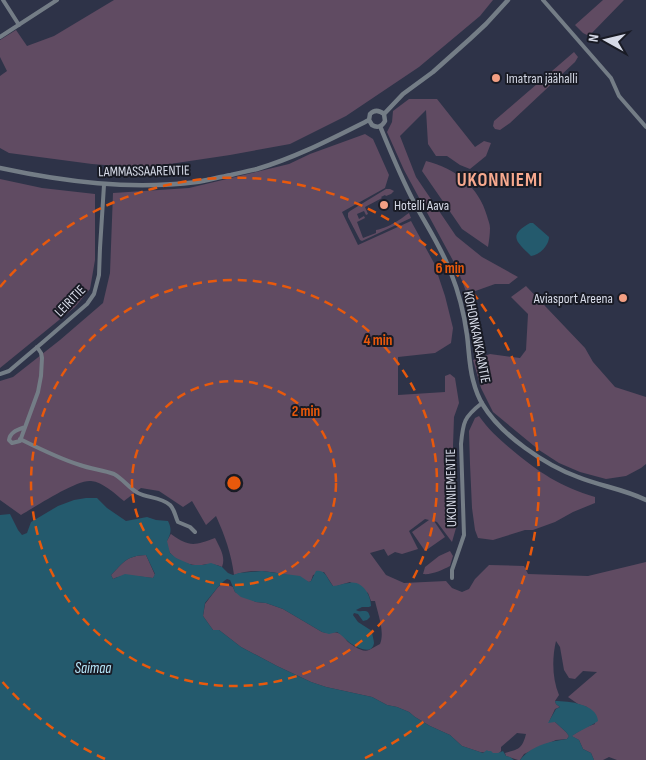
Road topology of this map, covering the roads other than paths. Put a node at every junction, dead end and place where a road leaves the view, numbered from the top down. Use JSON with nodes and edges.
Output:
{"nodes":[{"id":1,"x":3,"y":0,"type":"edge"},
{"id":2,"x":57,"y":0,"type":"edge"},
{"id":3,"x":508,"y":0,"type":"edge"},
{"id":4,"x":543,"y":0,"type":"edge"},
{"id":5,"x":19,"y":25,"type":"junction"},
{"id":6,"x":0,"y":38,"type":"edge"},
{"id":7,"x":384,"y":114,"type":"junction"},
{"id":8,"x":369,"y":120,"type":"junction"},
{"id":9,"x":380,"y":126,"type":"junction"},
{"id":10,"x":646,"y":127,"type":"edge"},
{"id":11,"x":0,"y":168,"type":"edge"},
{"id":12,"x":104,"y":185,"type":"junction"},
{"id":13,"x":36,"y":347,"type":"junction"},
{"id":14,"x":0,"y":374,"type":"edge"},
{"id":15,"x":482,"y":403,"type":"junction"},
{"id":16,"x":25,"y":427,"type":"junction"},
{"id":17,"x":20,"y":440,"type":"junction"},
{"id":18,"x":646,"y":500,"type":"edge"},
{"id":19,"x":194,"y":532,"type":"dead end"},
{"id":20,"x":452,"y":578,"type":"dead end"}],
"edges":[{"from":1,"to":5,"type":"street"},
{"from":2,"to":5,"type":"street"},
{"from":3,"to":7,"type":"street"},
{"from":4,"to":10,"type":"street"},
{"from":5,"to":6,"type":"street"},
{"from":7,"to":8,"type":"street"},
{"from":7,"to":9,"type":"street"},
{"from":8,"to":9,"type":"street"},
{"from":8,"to":12,"type":"street","name":"LAMMASSAARENTIE"},
{"from":9,"to":15,"type":"street","name":"KOHONKANKAANTIE"},
{"from":11,"to":12,"type":"street","name":"LAMMASSAARENTIE"},
{"from":12,"to":13,"type":"street","name":"LEIRITIE"},
{"from":13,"to":14,"type":"street","name":"LEIRITIE"},
{"from":13,"to":16,"type":"street"},
{"from":15,"to":18,"type":"street","name":"KOHONKANKAANTIE"},
{"from":15,"to":20,"type":"street","name":"UKONNIEMENTIE"},
{"from":16,"to":17,"type":"street"},
{"from":16,"to":17,"type":"street"},
{"from":17,"to":19,"type":"street"}]}
